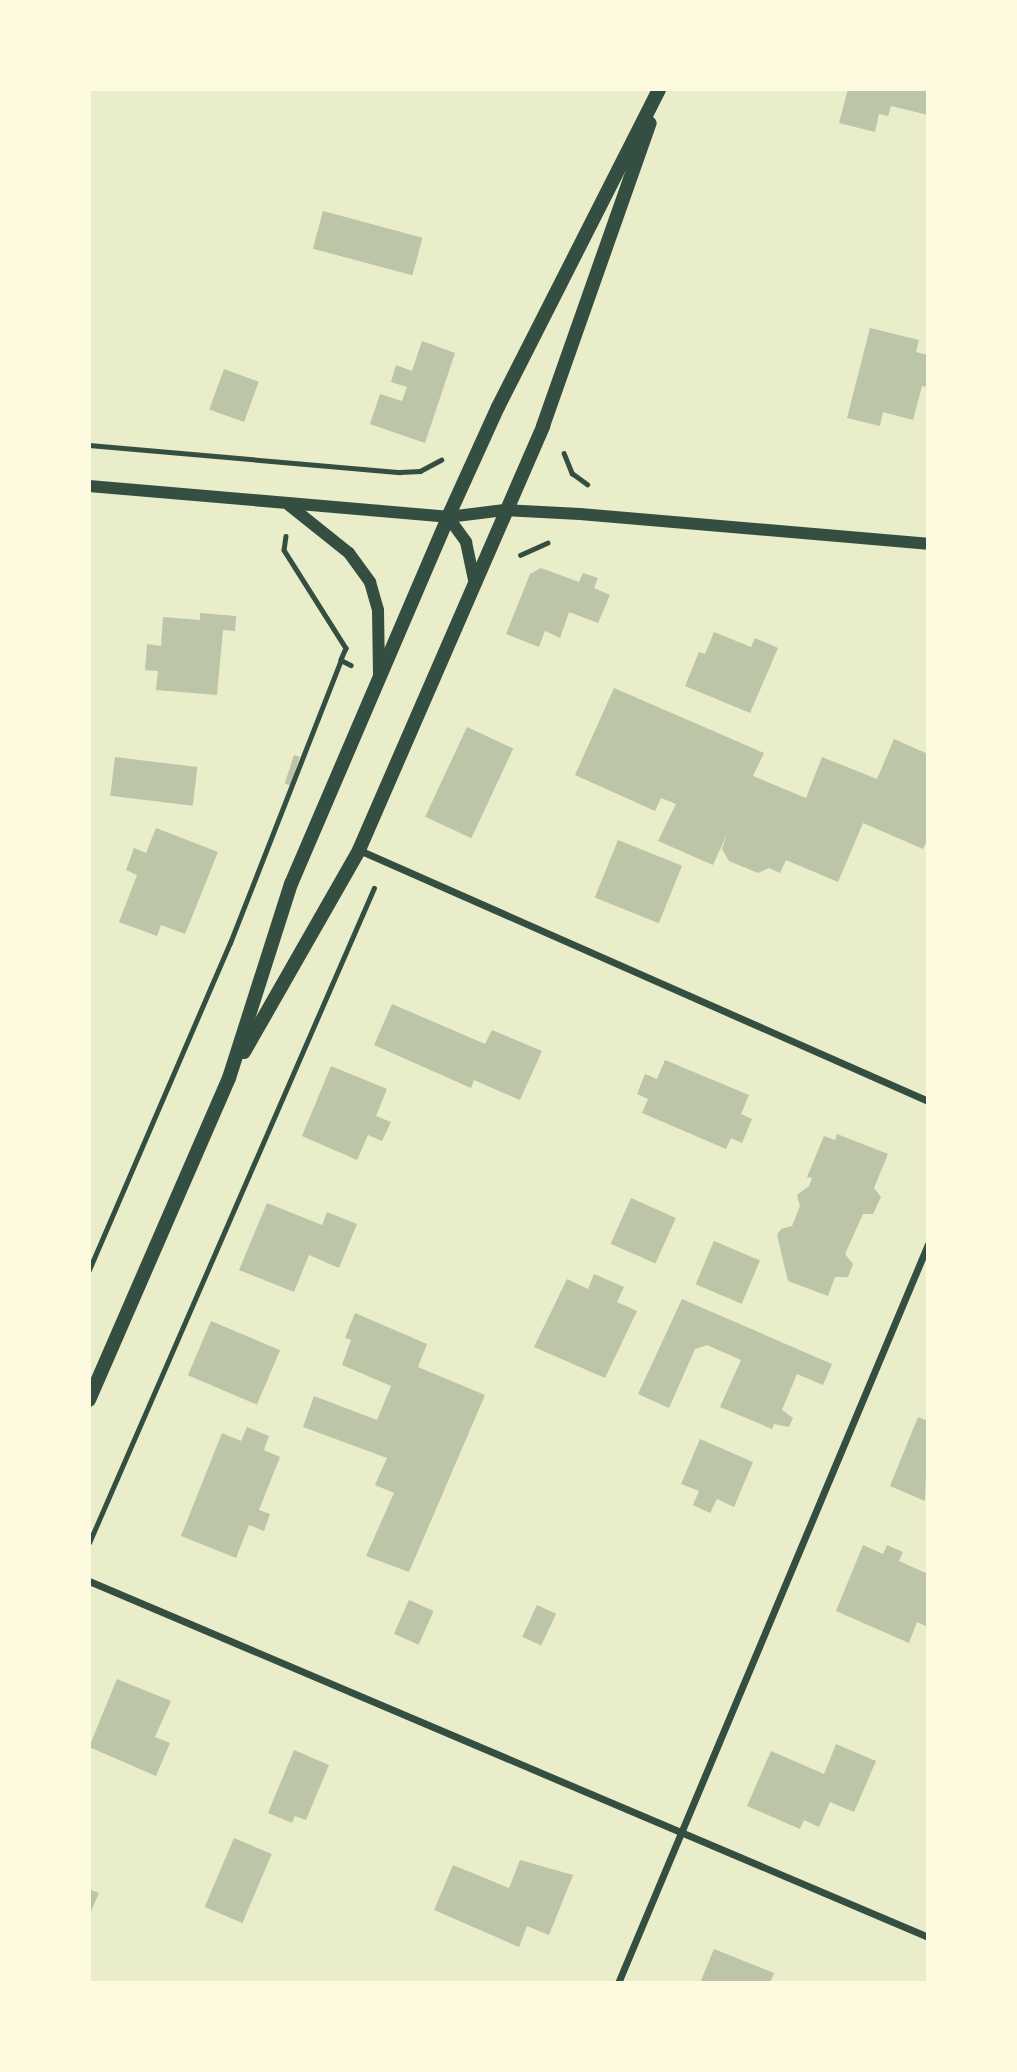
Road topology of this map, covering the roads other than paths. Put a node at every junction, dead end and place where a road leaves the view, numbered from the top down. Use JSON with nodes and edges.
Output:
{"nodes":[{"id":1,"x":660,"y":89,"type":"edge"},
{"id":2,"x":89,"y":486,"type":"edge"},
{"id":3,"x":289,"y":505,"type":"junction"},
{"id":4,"x":505,"y":510,"type":"junction"},
{"id":5,"x":448,"y":517,"type":"junction"},
{"id":6,"x":928,"y":544,"type":"edge"},
{"id":7,"x":474,"y":580,"type":"junction"},
{"id":8,"x":379,"y":677,"type":"junction"},
{"id":9,"x":359,"y":850,"type":"junction"},
{"id":10,"x":229,"y":1078,"type":"junction"},
{"id":11,"x":928,"y":1101,"type":"edge"},
{"id":12,"x":928,"y":1244,"type":"edge"},
{"id":13,"x":89,"y":1400,"type":"edge"},
{"id":14,"x":89,"y":1581,"type":"edge"},
{"id":15,"x":680,"y":1833,"type":"junction"},
{"id":16,"x":928,"y":1937,"type":"edge"},
{"id":17,"x":618,"y":1983,"type":"edge"}],
"edges":[{"from":1,"to":4,"type":"main road"},
{"from":1,"to":5,"type":"main road"},
{"from":2,"to":3,"type":"street"},
{"from":3,"to":5,"type":"street"},
{"from":3,"to":8,"type":"street"},
{"from":4,"to":5,"type":"street"},
{"from":4,"to":6,"type":"street"},
{"from":4,"to":7,"type":"main road"},
{"from":5,"to":7,"type":"street"},
{"from":5,"to":8,"type":"main road"},
{"from":7,"to":9,"type":"main road"},
{"from":8,"to":10,"type":"main road"},
{"from":9,"to":10,"type":"main road"},
{"from":9,"to":11,"type":"street"},
{"from":10,"to":13,"type":"main road"},
{"from":12,"to":15,"type":"street"},
{"from":14,"to":15,"type":"street"},
{"from":15,"to":16,"type":"street"},
{"from":15,"to":17,"type":"street"}]}
